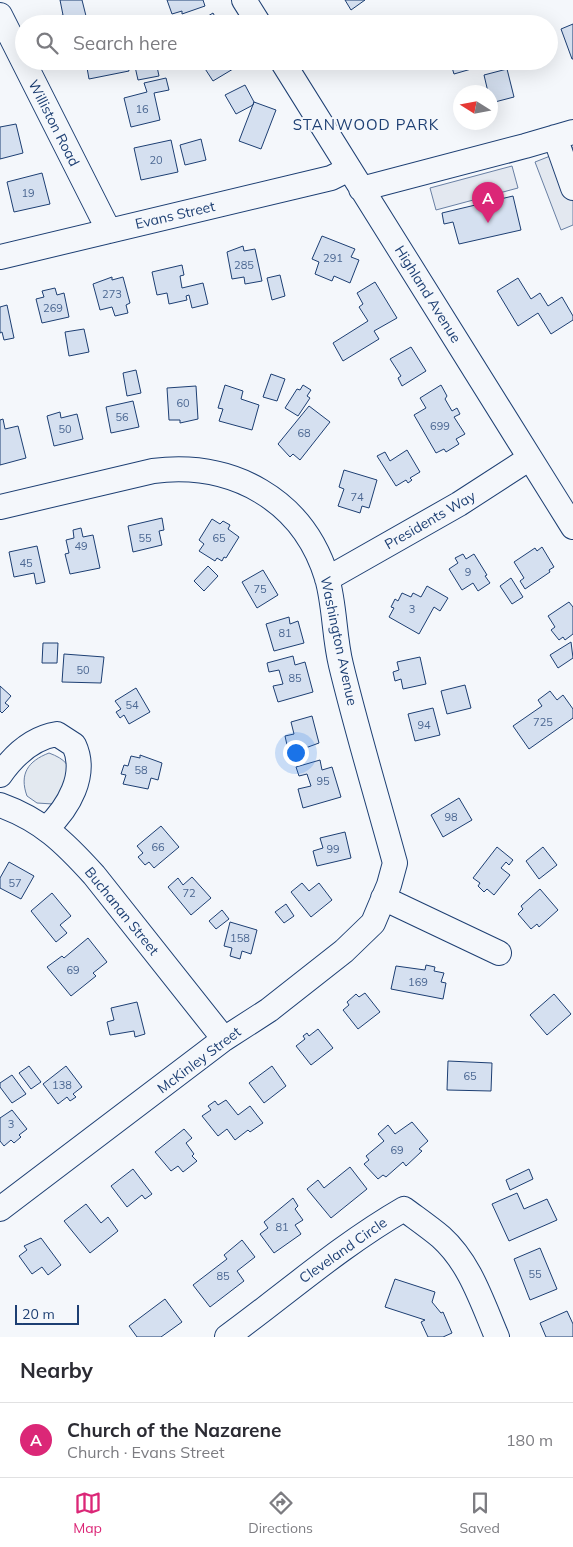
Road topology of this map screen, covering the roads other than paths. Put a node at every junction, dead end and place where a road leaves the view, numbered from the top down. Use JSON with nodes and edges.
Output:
{"nodes":[{"id":1,"x":244,"y":0,"type":"edge"},
{"id":2,"x":0,"y":15,"type":"edge"},
{"id":3,"x":253,"y":15,"type":"edge"},
{"id":4,"x":15,"y":45,"type":"edge"},
{"id":5,"x":28,"y":70,"type":"edge"},
{"id":6,"x":288,"y":70,"type":"edge"},
{"id":7,"x":564,"y":134,"type":"edge"},
{"id":8,"x":355,"y":179,"type":"junction"},
{"id":9,"x":573,"y":188,"type":"edge"},
{"id":10,"x":109,"y":231,"type":"junction"},
{"id":11,"x":0,"y":257,"type":"edge"},
{"id":12,"x":530,"y":458,"type":"junction"},
{"id":13,"x":0,"y":507,"type":"edge"},
{"id":14,"x":573,"y":527,"type":"edge"},
{"id":15,"x":327,"y":579,"type":"junction"},
{"id":16,"x":0,"y":775,"type":"edge"},
{"id":17,"x":0,"y":805,"type":"edge"},
{"id":18,"x":47,"y":828,"type":"junction"},
{"id":19,"x":383,"y":898,"type":"junction"},
{"id":20,"x":499,"y":953,"type":"dead end"},
{"id":21,"x":224,"y":1039,"type":"junction"},
{"id":22,"x":0,"y":1209,"type":"edge"},
{"id":23,"x":227,"y":1337,"type":"edge"},
{"id":24,"x":497,"y":1337,"type":"edge"}],
"edges":[{"from":1,"to":3,"type":"street"},
{"from":2,"to":4,"type":"street","name":"Williston Road"},
{"from":5,"to":10,"type":"street","name":"Williston Road"},
{"from":6,"to":8,"type":"street","name":"Highland Avenue"},
{"from":7,"to":8,"type":"street","name":"Evans Street"},
{"from":7,"to":9,"type":"street"},
{"from":8,"to":10,"type":"street","name":"Evans Street"},
{"from":8,"to":12,"type":"street","name":"Highland Avenue"},
{"from":10,"to":11,"type":"street","name":"Evans Street"},
{"from":12,"to":14,"type":"street","name":"Highland Avenue"},
{"from":12,"to":15,"type":"street","name":"Presidents Way"},
{"from":13,"to":15,"type":"street","name":"Washington Avenue"},
{"from":15,"to":19,"type":"street","name":"Washington Avenue"},
{"from":16,"to":18,"type":"street"},
{"from":17,"to":18,"type":"street","name":"Buchanan Street"},
{"from":18,"to":21,"type":"street","name":"Buchanan Street"},
{"from":19,"to":20,"type":"street"},
{"from":19,"to":21,"type":"street","name":"McKinley Street"},
{"from":21,"to":22,"type":"street","name":"McKinley Street"},
{"from":23,"to":24,"type":"street","name":"Cleveland Circle"}]}
